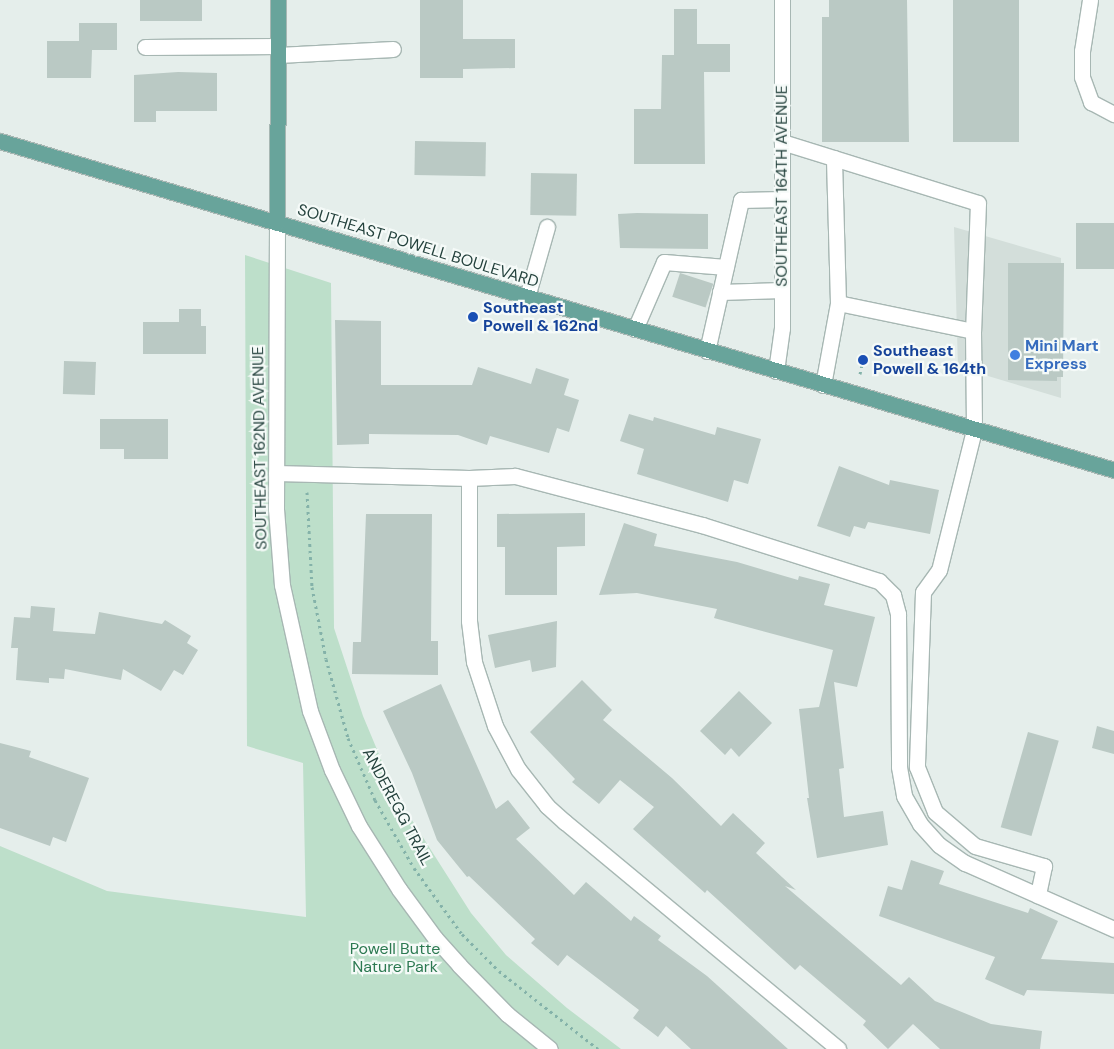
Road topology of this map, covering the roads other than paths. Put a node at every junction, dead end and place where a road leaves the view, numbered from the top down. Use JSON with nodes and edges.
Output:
{"nodes":[{"id":1,"x":278,"y":0,"type":"edge"},
{"id":2,"x":782,"y":0,"type":"edge"},
{"id":3,"x":1090,"y":0,"type":"edge"},
{"id":4,"x":145,"y":46,"type":"dead end"},
{"id":5,"x":393,"y":49,"type":"dead end"},
{"id":6,"x":278,"y":50,"type":"junction"},
{"id":7,"x":1114,"y":114,"type":"edge"},
{"id":8,"x":0,"y":142,"type":"edge"},
{"id":9,"x":782,"y":142,"type":"junction"},
{"id":10,"x":834,"y":158,"type":"junction"},
{"id":11,"x":782,"y":199,"type":"junction"},
{"id":12,"x":277,"y":223,"type":"junction"},
{"id":13,"x":547,"y":227,"type":"dead end"},
{"id":14,"x":726,"y":267,"type":"junction"},
{"id":15,"x":782,"y":290,"type":"junction"},
{"id":16,"x":720,"y":292,"type":"junction"},
{"id":17,"x":527,"y":297,"type":"junction"},
{"id":18,"x":838,"y":303,"type":"junction"},
{"id":19,"x":635,"y":329,"type":"junction"},
{"id":20,"x":973,"y":330,"type":"junction"},
{"id":21,"x":707,"y":351,"type":"junction"},
{"id":22,"x":776,"y":371,"type":"junction"},
{"id":23,"x":823,"y":385,"type":"junction"},
{"id":24,"x":974,"y":430,"type":"junction"},
{"id":25,"x":1114,"y":470,"type":"edge"},
{"id":26,"x":276,"y":473,"type":"junction"},
{"id":27,"x":469,"y":478,"type":"junction"},
{"id":28,"x":1038,"y":895,"type":"junction"},
{"id":29,"x":1114,"y":929,"type":"edge"},
{"id":30,"x":550,"y":1049,"type":"edge"},
{"id":31,"x":838,"y":1049,"type":"edge"}],
"edges":[{"from":1,"to":6,"type":"main road","name":"SOUTHEAST 162ND AVENUE"},
{"from":2,"to":9,"type":"street","name":"SOUTHEAST 164TH AVENUE"},
{"from":3,"to":7,"type":"street"},
{"from":4,"to":6,"type":"street"},
{"from":5,"to":6,"type":"street"},
{"from":6,"to":12,"type":"main road","name":"SOUTHEAST 162ND AVENUE"},
{"from":8,"to":12,"type":"main road","name":"SOUTHEAST POWELL BOULEVARD"},
{"from":9,"to":10,"type":"street"},
{"from":9,"to":11,"type":"street","name":"SOUTHEAST 164TH AVENUE"},
{"from":10,"to":18,"type":"street"},
{"from":10,"to":20,"type":"street"},
{"from":11,"to":14,"type":"street"},
{"from":11,"to":15,"type":"street","name":"SOUTHEAST 164TH AVENUE"},
{"from":12,"to":17,"type":"main road","name":"SOUTHEAST POWELL BOULEVARD"},
{"from":12,"to":26,"type":"street","name":"SOUTHEAST 162ND AVENUE"},
{"from":13,"to":17,"type":"street"},
{"from":14,"to":16,"type":"street"},
{"from":14,"to":19,"type":"street"},
{"from":15,"to":16,"type":"street"},
{"from":15,"to":22,"type":"street","name":"SOUTHEAST 164TH AVENUE"},
{"from":16,"to":21,"type":"street"},
{"from":17,"to":19,"type":"main road","name":"SOUTHEAST POWELL BOULEVARD"},
{"from":18,"to":20,"type":"street"},
{"from":18,"to":23,"type":"street"},
{"from":19,"to":21,"type":"main road","name":"SOUTHEAST POWELL BOULEVARD"},
{"from":20,"to":24,"type":"street"},
{"from":21,"to":22,"type":"main road","name":"SOUTHEAST POWELL BOULEVARD"},
{"from":22,"to":23,"type":"main road","name":"SOUTHEAST POWELL BOULEVARD"},
{"from":23,"to":24,"type":"main road","name":"SOUTHEAST POWELL BOULEVARD"},
{"from":24,"to":25,"type":"main road","name":"SOUTHEAST POWELL BOULEVARD"},
{"from":24,"to":28,"type":"street"},
{"from":26,"to":27,"type":"street"},
{"from":26,"to":30,"type":"street","name":"SOUTHEAST 162ND AVENUE"},
{"from":27,"to":28,"type":"street"},
{"from":27,"to":31,"type":"street"},
{"from":28,"to":29,"type":"street"}]}
